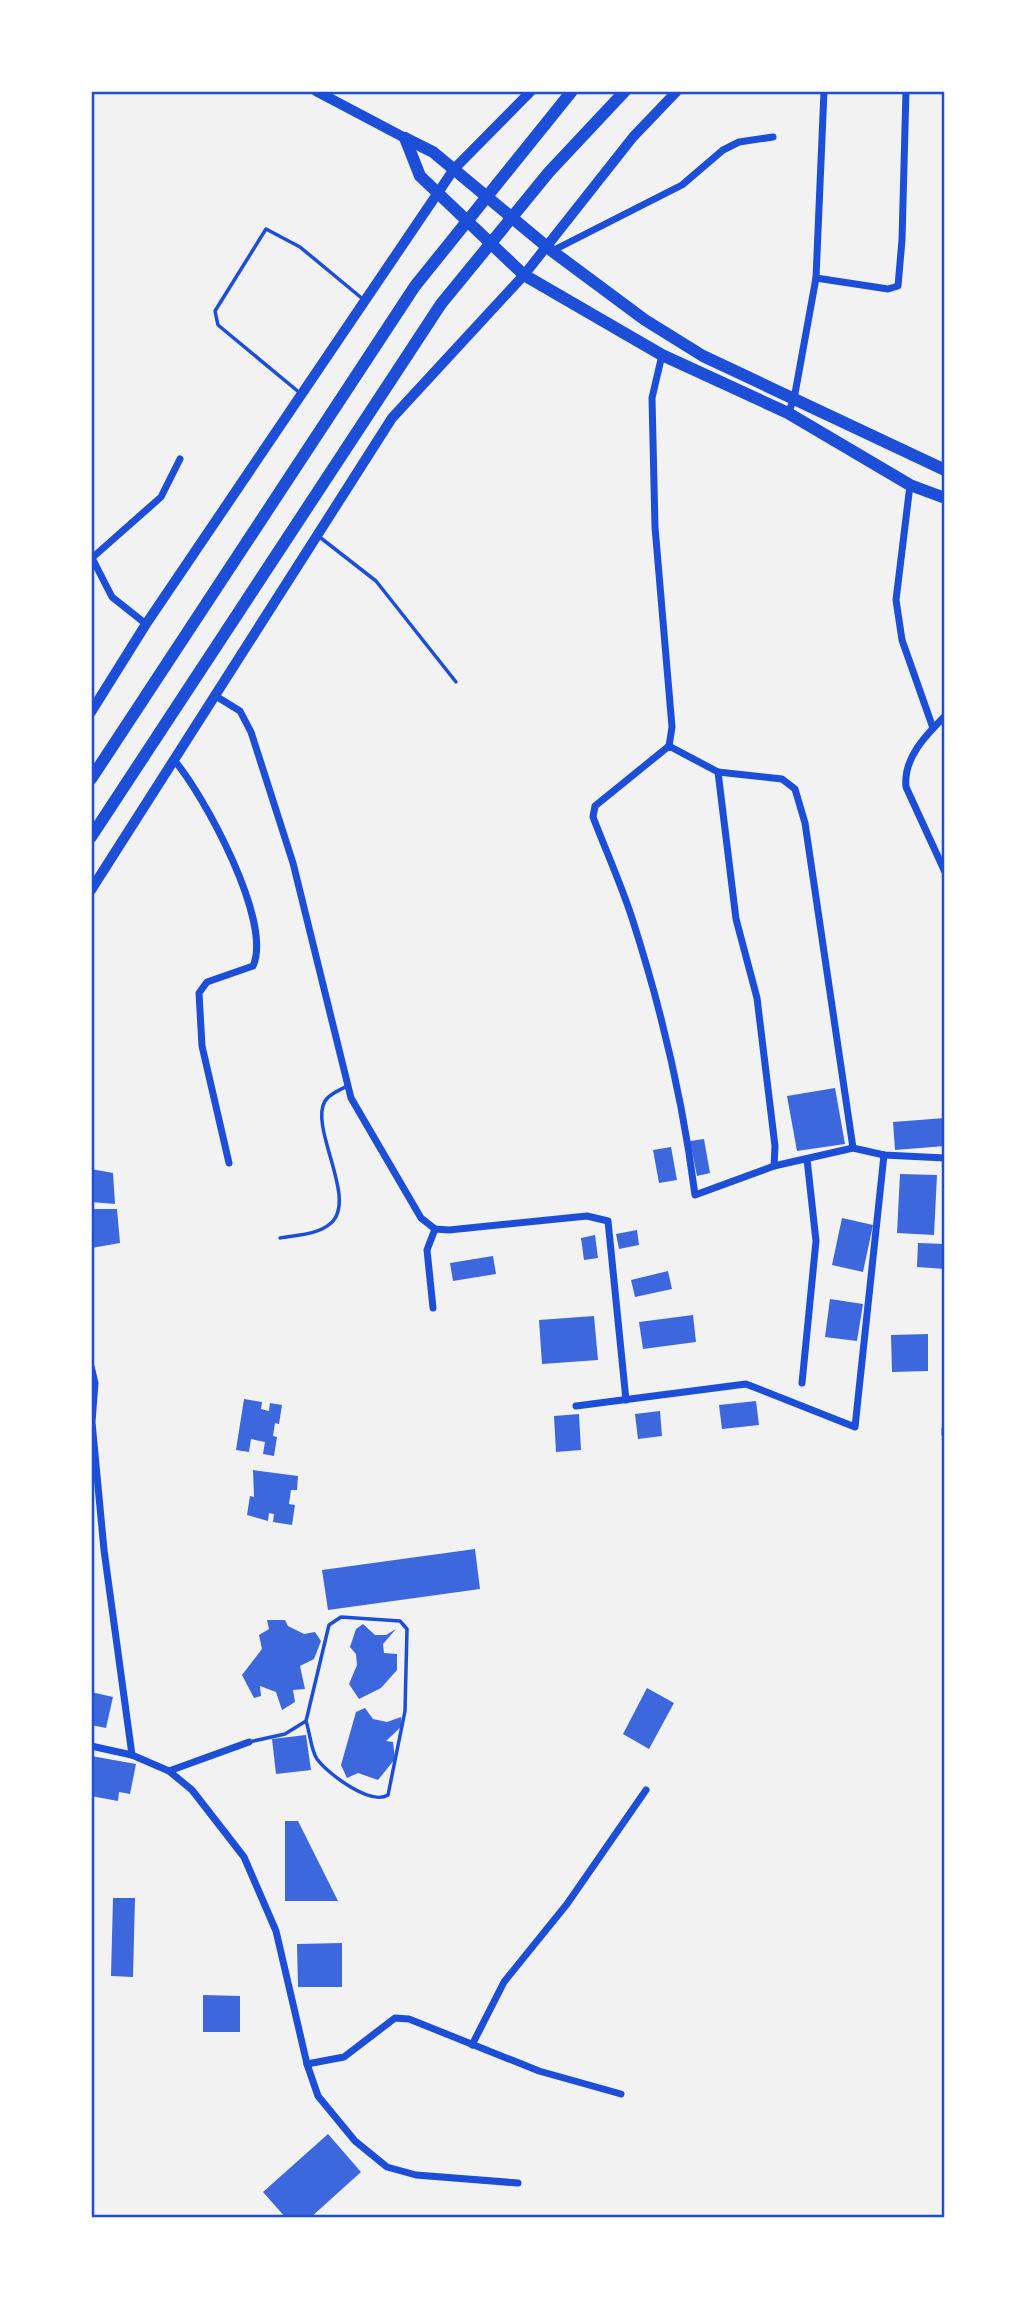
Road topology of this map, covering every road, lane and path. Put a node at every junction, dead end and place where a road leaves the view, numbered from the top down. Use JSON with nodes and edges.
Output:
{"nodes":[{"id":1,"x":316,"y":91,"type":"edge"},
{"id":2,"x":531,"y":91,"type":"edge"},
{"id":3,"x":572,"y":91,"type":"edge"},
{"id":4,"x":625,"y":91,"type":"edge"},
{"id":5,"x":677,"y":91,"type":"edge"},
{"id":6,"x":824,"y":91,"type":"edge"},
{"id":7,"x":906,"y":91,"type":"edge"},
{"id":8,"x":773,"y":137,"type":"dead end"},
{"id":9,"x":405,"y":138,"type":"junction"},
{"id":10,"x":454,"y":169,"type":"junction"},
{"id":11,"x":437,"y":193,"type":"junction"},
{"id":12,"x":549,"y":248,"type":"junction"},
{"id":13,"x":524,"y":275,"type":"junction"},
{"id":14,"x":816,"y":278,"type":"junction"},
{"id":15,"x":365,"y":301,"type":"junction"},
{"id":16,"x":662,"y":355,"type":"junction"},
{"id":17,"x":301,"y":394,"type":"junction"},
{"id":18,"x":794,"y":399,"type":"junction"},
{"id":19,"x":788,"y":413,"type":"junction"},
{"id":20,"x":180,"y":459,"type":"dead end"},
{"id":21,"x":945,"y":470,"type":"edge"},
{"id":22,"x":910,"y":485,"type":"junction"},
{"id":23,"x":945,"y":498,"type":"edge"},
{"id":24,"x":316,"y":534,"type":"junction"},
{"id":25,"x":91,"y":557,"type":"edge"},
{"id":26,"x":146,"y":624,"type":"junction"},
{"id":27,"x":456,"y":682,"type":"dead end"},
{"id":28,"x":214,"y":695,"type":"junction"},
{"id":29,"x":91,"y":712,"type":"edge"},
{"id":30,"x":945,"y":716,"type":"edge"},
{"id":31,"x":933,"y":728,"type":"junction"},
{"id":32,"x":669,"y":746,"type":"junction"},
{"id":33,"x":174,"y":760,"type":"junction"},
{"id":34,"x":718,"y":772,"type":"junction"},
{"id":35,"x":91,"y":779,"type":"edge"},
{"id":36,"x":91,"y":837,"type":"edge"},
{"id":37,"x":945,"y":872,"type":"edge"},
{"id":38,"x":91,"y":890,"type":"edge"},
{"id":39,"x":347,"y":1086,"type":"junction"},
{"id":40,"x":853,"y":1148,"type":"junction"},
{"id":41,"x":884,"y":1155,"type":"junction"},
{"id":42,"x":807,"y":1158,"type":"junction"},
{"id":43,"x":945,"y":1158,"type":"edge"},
{"id":44,"x":229,"y":1163,"type":"dead end"},
{"id":45,"x":774,"y":1166,"type":"junction"},
{"id":46,"x":435,"y":1229,"type":"junction"},
{"id":47,"x":280,"y":1238,"type":"dead end"},
{"id":48,"x":433,"y":1308,"type":"dead end"},
{"id":49,"x":91,"y":1366,"type":"edge"},
{"id":50,"x":802,"y":1383,"type":"dead end"},
{"id":51,"x":626,"y":1400,"type":"junction"},
{"id":52,"x":576,"y":1406,"type":"dead end"},
{"id":53,"x":306,"y":1721,"type":"junction"},
{"id":54,"x":249,"y":1742,"type":"joint"},
{"id":55,"x":91,"y":1746,"type":"edge"},
{"id":56,"x":132,"y":1755,"type":"junction"},
{"id":57,"x":169,"y":1771,"type":"junction"},
{"id":58,"x":646,"y":1790,"type":"dead end"},
{"id":59,"x":472,"y":2045,"type":"junction"},
{"id":60,"x":307,"y":2064,"type":"junction"},
{"id":61,"x":621,"y":2094,"type":"dead end"},
{"id":62,"x":518,"y":2183,"type":"dead end"}],
"edges":[{"from":1,"to":9,"type":"street"},
{"from":2,"to":10,"type":"street"},
{"from":3,"to":35,"type":"main road"},
{"from":4,"to":36,"type":"main road"},
{"from":5,"to":12,"type":"street"},
{"from":6,"to":14,"type":"street"},
{"from":7,"to":14,"type":"street"},
{"from":8,"to":12,"type":"street"},
{"from":9,"to":10,"type":"main road"},
{"from":9,"to":11,"type":"main road"},
{"from":10,"to":11,"type":"street"},
{"from":10,"to":12,"type":"main road"},
{"from":11,"to":13,"type":"main road"},
{"from":11,"to":15,"type":"street"},
{"from":12,"to":13,"type":"street"},
{"from":12,"to":18,"type":"main road"},
{"from":13,"to":16,"type":"main road"},
{"from":13,"to":24,"type":"street"},
{"from":14,"to":18,"type":"street"},
{"from":15,"to":17,"type":"street"},
{"from":15,"to":17,"type":"lane"},
{"from":16,"to":19,"type":"main road"},
{"from":16,"to":32,"type":"street"},
{"from":17,"to":26,"type":"street"},
{"from":18,"to":19,"type":"street"},
{"from":18,"to":21,"type":"main road"},
{"from":19,"to":22,"type":"main road"},
{"from":20,"to":25,"type":"street"},
{"from":22,"to":23,"type":"main road"},
{"from":22,"to":31,"type":"street"},
{"from":24,"to":27,"type":"lane"},
{"from":24,"to":28,"type":"street"},
{"from":25,"to":26,"type":"street"},
{"from":26,"to":29,"type":"street"},
{"from":28,"to":33,"type":"street"},
{"from":28,"to":39,"type":"street"},
{"from":30,"to":31,"type":"street"},
{"from":31,"to":37,"type":"street"},
{"from":32,"to":34,"type":"street"},
{"from":32,"to":45,"type":"street"},
{"from":33,"to":38,"type":"street"},
{"from":33,"to":44,"type":"street"},
{"from":34,"to":40,"type":"street"},
{"from":34,"to":45,"type":"street"},
{"from":39,"to":46,"type":"street"},
{"from":39,"to":47,"type":"lane"},
{"from":40,"to":41,"type":"street"},
{"from":40,"to":42,"type":"street"},
{"from":41,"to":43,"type":"street"},
{"from":41,"to":51,"type":"street"},
{"from":42,"to":45,"type":"street"},
{"from":42,"to":50,"type":"street"},
{"from":46,"to":48,"type":"street"},
{"from":46,"to":51,"type":"street"},
{"from":49,"to":56,"type":"street"},
{"from":51,"to":52,"type":"street"},
{"from":53,"to":53,"type":"lane"},
{"from":53,"to":54,"type":"lane"},
{"from":54,"to":57,"type":"street"},
{"from":55,"to":56,"type":"street"},
{"from":56,"to":57,"type":"street"},
{"from":57,"to":60,"type":"street"},
{"from":58,"to":59,"type":"street"},
{"from":59,"to":60,"type":"street"},
{"from":59,"to":61,"type":"street"},
{"from":60,"to":62,"type":"street"}]}
